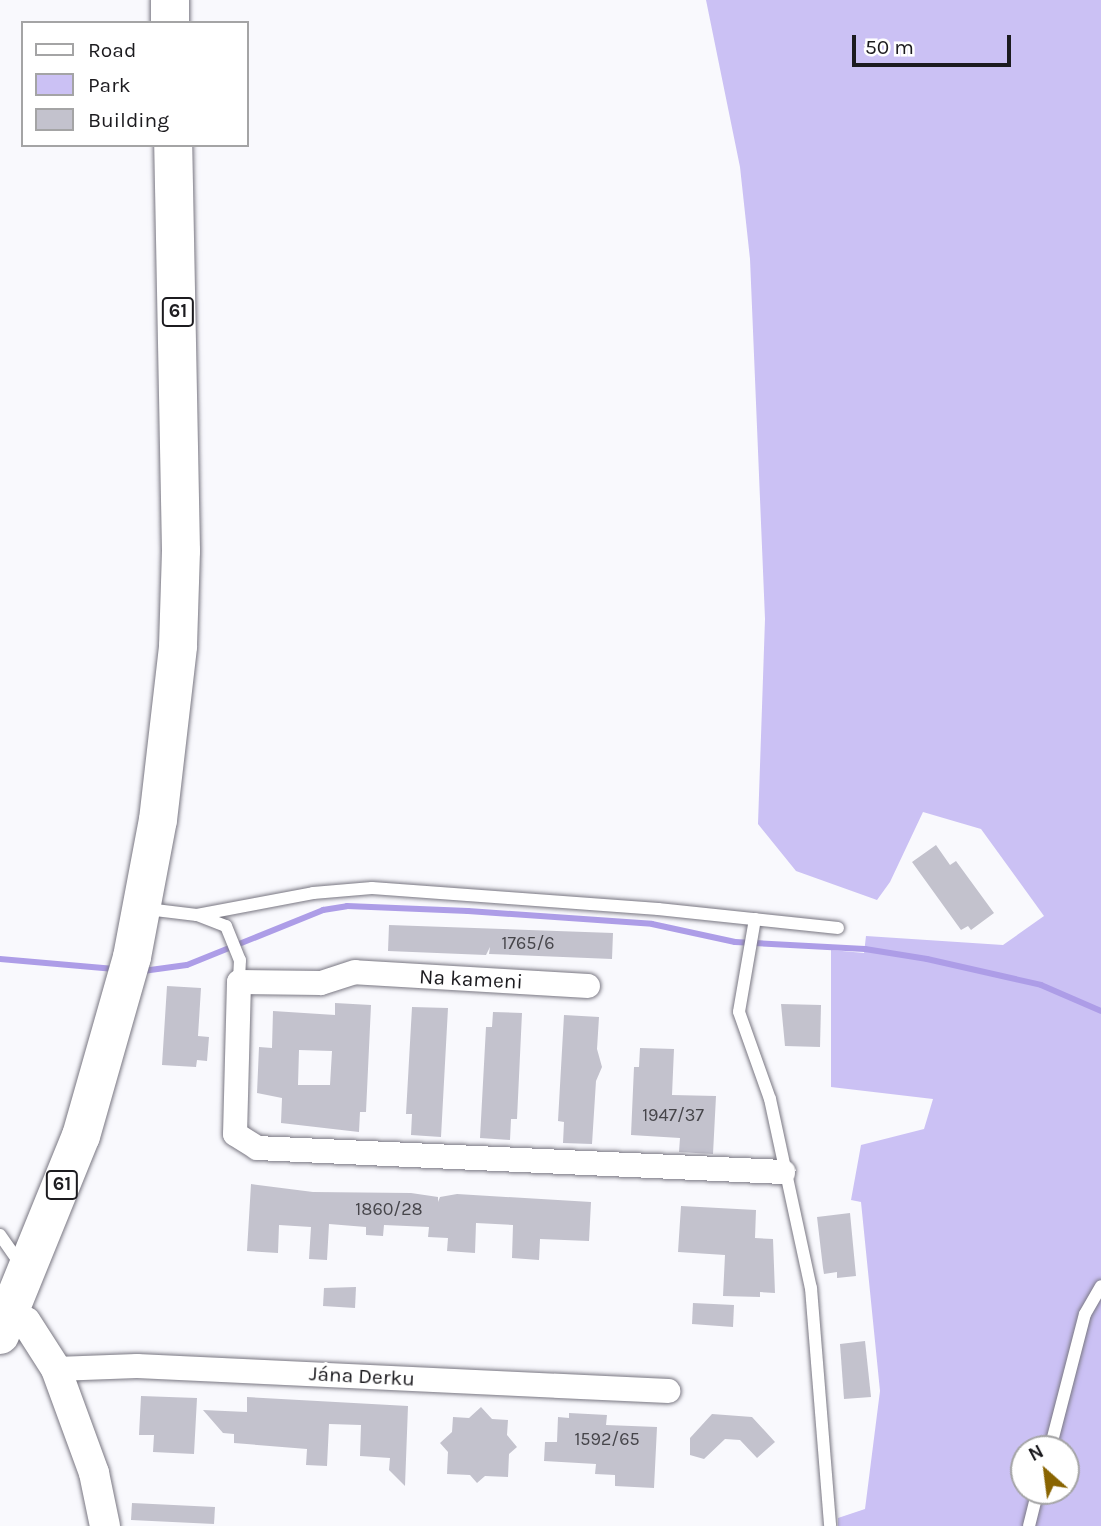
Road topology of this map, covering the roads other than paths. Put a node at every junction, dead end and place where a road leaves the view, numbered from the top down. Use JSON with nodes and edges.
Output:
{"nodes":[{"id":1,"x":170,"y":0,"type":"edge"},
{"id":2,"x":170,"y":21,"type":"edge"},
{"id":3,"x":173,"y":147,"type":"edge"},
{"id":4,"x":143,"y":908,"type":"junction"},
{"id":5,"x":197,"y":915,"type":"junction"},
{"id":6,"x":755,"y":919,"type":"junction"},
{"id":7,"x":838,"y":928,"type":"dead end"},
{"id":8,"x":239,"y":971,"type":"junction"},
{"id":9,"x":588,"y":986,"type":"dead end"},
{"id":10,"x":783,"y":1172,"type":"junction"},
{"id":11,"x":0,"y":1236,"type":"edge"},
{"id":12,"x":28,"y":1275,"type":"junction"},
{"id":13,"x":1101,"y":1286,"type":"edge"},
{"id":14,"x":5,"y":1325,"type":"edge"},
{"id":15,"x":56,"y":1369,"type":"junction"},
{"id":16,"x":668,"y":1391,"type":"dead end"},
{"id":17,"x":1054,"y":1435,"type":"edge"},
{"id":18,"x":1034,"y":1505,"type":"edge"},
{"id":19,"x":105,"y":1526,"type":"edge"},
{"id":20,"x":830,"y":1526,"type":"edge"},
{"id":21,"x":1029,"y":1526,"type":"edge"}],
"edges":[{"from":1,"to":2,"type":"main road"},
{"from":3,"to":4,"type":"main road","number":"61"},
{"from":4,"to":5,"type":"lane"},
{"from":4,"to":12,"type":"main road","number":"61"},
{"from":5,"to":6,"type":"lane"},
{"from":5,"to":8,"type":"lane"},
{"from":6,"to":7,"type":"lane"},
{"from":6,"to":10,"type":"lane"},
{"from":8,"to":9,"type":"street","name":"Na kameni"},
{"from":8,"to":10,"type":"street"},
{"from":10,"to":20,"type":"lane"},
{"from":11,"to":12,"type":"lane"},
{"from":12,"to":14,"type":"main road","number":"61"},
{"from":13,"to":17,"type":"lane"},
{"from":14,"to":15,"type":"street"},
{"from":15,"to":16,"type":"street","name":"Jána Derku"},
{"from":15,"to":19,"type":"street"},
{"from":18,"to":21,"type":"lane"}]}
